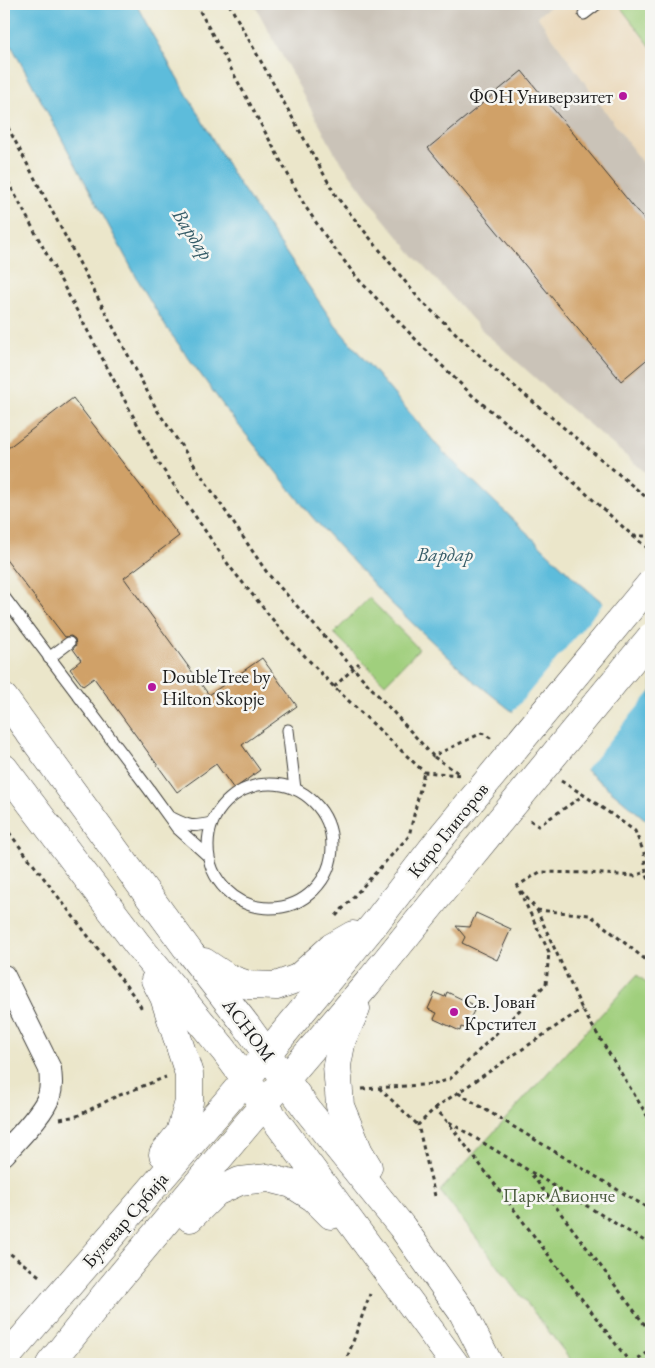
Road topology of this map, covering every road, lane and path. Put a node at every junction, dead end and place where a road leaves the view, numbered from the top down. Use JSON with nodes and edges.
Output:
{"nodes":[{"id":1,"x":196,"y":4,"type":"edge"},
{"id":2,"x":228,"y":4,"type":"edge"},
{"id":3,"x":597,"y":4,"type":"edge"},
{"id":4,"x":584,"y":14,"type":"dead end"},
{"id":5,"x":4,"y":120,"type":"edge"},
{"id":6,"x":4,"y":174,"type":"edge"},
{"id":7,"x":646,"y":498,"type":"junction"},
{"id":8,"x":651,"y":499,"type":"edge"},
{"id":9,"x":651,"y":513,"type":"edge"},
{"id":10,"x":633,"y":536,"type":"junction"},
{"id":11,"x":651,"y":536,"type":"edge"},
{"id":12,"x":651,"y":551,"type":"edge"},
{"id":13,"x":651,"y":583,"type":"edge"},
{"id":14,"x":4,"y":597,"type":"edge"},
{"id":15,"x":651,"y":637,"type":"edge"},
{"id":16,"x":69,"y":643,"type":"dead end"},
{"id":17,"x":49,"y":658,"type":"junction"},
{"id":18,"x":359,"y":663,"type":"dead end"},
{"id":19,"x":353,"y":669,"type":"junction"},
{"id":20,"x":334,"y":686,"type":"junction"},
{"id":21,"x":4,"y":698,"type":"edge"},
{"id":22,"x":288,"y":730,"type":"dead end"},
{"id":23,"x":499,"y":744,"type":"dead end"},
{"id":24,"x":4,"y":768,"type":"edge"},
{"id":25,"x":424,"y":772,"type":"junction"},
{"id":26,"x":460,"y":775,"type":"dead end"},
{"id":27,"x":559,"y":779,"type":"dead end"},
{"id":28,"x":295,"y":789,"type":"junction"},
{"id":29,"x":169,"y":816,"type":"junction"},
{"id":30,"x":212,"y":823,"type":"junction"},
{"id":31,"x":4,"y":826,"type":"edge"},
{"id":32,"x":208,"y":856,"type":"junction"},
{"id":33,"x":646,"y":872,"type":"junction"},
{"id":34,"x":517,"y":886,"type":"junction"},
{"id":35,"x":651,"y":886,"type":"edge"},
{"id":36,"x":537,"y":910,"type":"junction"},
{"id":37,"x":335,"y":917,"type":"dead end"},
{"id":38,"x":376,"y":922,"type":"junction"},
{"id":39,"x":137,"y":944,"type":"junction"},
{"id":40,"x":191,"y":954,"type":"junction"},
{"id":41,"x":651,"y":964,"type":"edge"},
{"id":42,"x":4,"y":976,"type":"edge"},
{"id":43,"x":368,"y":983,"type":"junction"},
{"id":44,"x":582,"y":1009,"type":"junction"},
{"id":45,"x":146,"y":1016,"type":"dead end"},
{"id":46,"x":266,"y":1053,"type":"junction"},
{"id":47,"x":167,"y":1070,"type":"dead end"},
{"id":48,"x":245,"y":1079,"type":"junction"},
{"id":49,"x":286,"y":1079,"type":"junction"},
{"id":50,"x":379,"y":1088,"type":"junction"},
{"id":51,"x":362,"y":1089,"type":"dead end"},
{"id":52,"x":458,"y":1093,"type":"junction"},
{"id":53,"x":264,"y":1104,"type":"junction"},
{"id":54,"x":435,"y":1108,"type":"junction"},
{"id":55,"x":38,"y":1114,"type":"junction"},
{"id":56,"x":447,"y":1121,"type":"junction"},
{"id":57,"x":651,"y":1122,"type":"edge"},
{"id":58,"x":418,"y":1125,"type":"junction"},
{"id":59,"x":4,"y":1154,"type":"edge"},
{"id":60,"x":531,"y":1172,"type":"junction"},
{"id":61,"x":435,"y":1196,"type":"dead end"},
{"id":62,"x":651,"y":1210,"type":"edge"},
{"id":63,"x":402,"y":1228,"type":"junction"},
{"id":64,"x":651,"y":1245,"type":"edge"},
{"id":65,"x":4,"y":1250,"type":"edge"},
{"id":66,"x":82,"y":1269,"type":"junction"},
{"id":67,"x":42,"y":1278,"type":"dead end"},
{"id":68,"x":109,"y":1290,"type":"junction"},
{"id":69,"x":370,"y":1294,"type":"dead end"},
{"id":70,"x":426,"y":1326,"type":"junction"},
{"id":71,"x":651,"y":1334,"type":"edge"},
{"id":72,"x":651,"y":1350,"type":"edge"},
{"id":73,"x":4,"y":1360,"type":"edge"},
{"id":74,"x":50,"y":1364,"type":"edge"},
{"id":75,"x":345,"y":1364,"type":"edge"},
{"id":76,"x":454,"y":1364,"type":"edge"},
{"id":77,"x":489,"y":1364,"type":"edge"},
{"id":78,"x":631,"y":1364,"type":"edge"}],
"edges":[{"from":1,"to":10,"type":"path"},
{"from":2,"to":7,"type":"path"},
{"from":3,"to":4,"type":"lane"},
{"from":5,"to":19,"type":"path"},
{"from":6,"to":20,"type":"path"},
{"from":7,"to":8,"type":"path"},
{"from":7,"to":9,"type":"path"},
{"from":10,"to":11,"type":"path"},
{"from":10,"to":12,"type":"path"},
{"from":13,"to":38,"type":"street","name":"Киро Глигоров","bridge":true},
{"from":14,"to":17,"type":"lane"},
{"from":15,"to":43,"type":"street","name":"Киро Глигоров","bridge":true},
{"from":16,"to":17,"type":"lane"},
{"from":17,"to":29,"type":"lane"},
{"from":18,"to":19,"type":"path"},
{"from":19,"to":20,"type":"path"},
{"from":19,"to":23,"type":"path"},
{"from":20,"to":25,"type":"path"},
{"from":21,"to":40,"type":"street","name":"АСНОМ"},
{"from":22,"to":28,"type":"lane"},
{"from":24,"to":39,"type":"street","name":"АСНОМ"},
{"from":25,"to":26,"type":"path"},
{"from":25,"to":37,"type":"path"},
{"from":27,"to":33,"type":"path"},
{"from":28,"to":30,"type":"lane"},
{"from":28,"to":32,"type":"lane"},
{"from":29,"to":30,"type":"lane"},
{"from":29,"to":32,"type":"lane"},
{"from":30,"to":32,"type":"lane"},
{"from":31,"to":45,"type":"path"},
{"from":33,"to":34,"type":"path"},
{"from":33,"to":35,"type":"path"},
{"from":34,"to":36,"type":"path"},
{"from":34,"to":50,"type":"path"},
{"from":36,"to":41,"type":"path"},
{"from":36,"to":44,"type":"path"},
{"from":38,"to":40,"type":"street"},
{"from":38,"to":46,"type":"street","name":"Киро Глигоров"},
{"from":39,"to":48,"type":"street","name":"АСНОМ"},
{"from":39,"to":66,"type":"street"},
{"from":40,"to":46,"type":"street","name":"АСНОМ"},
{"from":42,"to":55,"type":"street"},
{"from":43,"to":49,"type":"street","name":"Киро Глигоров"},
{"from":43,"to":63,"type":"street"},
{"from":44,"to":52,"type":"path"},
{"from":44,"to":57,"type":"path"},
{"from":46,"to":48,"type":"street","name":"Киро Глигоров"},
{"from":46,"to":49,"type":"street","name":"АСНОМ"},
{"from":47,"to":55,"type":"path"},
{"from":48,"to":53,"type":"street","name":"АСНОМ"},
{"from":48,"to":66,"type":"street","name":"Булевар Србија"},
{"from":49,"to":53,"type":"street","name":"Киро Глигоров"},
{"from":49,"to":63,"type":"street","name":"АСНОМ"},
{"from":50,"to":51,"type":"path"},
{"from":50,"to":58,"type":"path"},
{"from":52,"to":54,"type":"path"},
{"from":52,"to":62,"type":"path"},
{"from":53,"to":68,"type":"street","name":"Булевар Србија"},
{"from":53,"to":70,"type":"street","name":"АСНОМ"},
{"from":54,"to":56,"type":"path"},
{"from":54,"to":58,"type":"path"},
{"from":55,"to":59,"type":"street"},
{"from":56,"to":60,"type":"path"},
{"from":56,"to":78,"type":"path"},
{"from":58,"to":61,"type":"path"},
{"from":60,"to":64,"type":"path"},
{"from":60,"to":71,"type":"path"},
{"from":63,"to":77,"type":"street","name":"АСНОМ"},
{"from":65,"to":67,"type":"path"},
{"from":66,"to":73,"type":"street","name":"Булевар Србија"},
{"from":68,"to":70,"type":"street"},
{"from":68,"to":74,"type":"street","name":"Булевар Србија"},
{"from":69,"to":75,"type":"path"},
{"from":70,"to":76,"type":"street","name":"АСНОМ"},
{"from":72,"to":78,"type":"path"}]}
